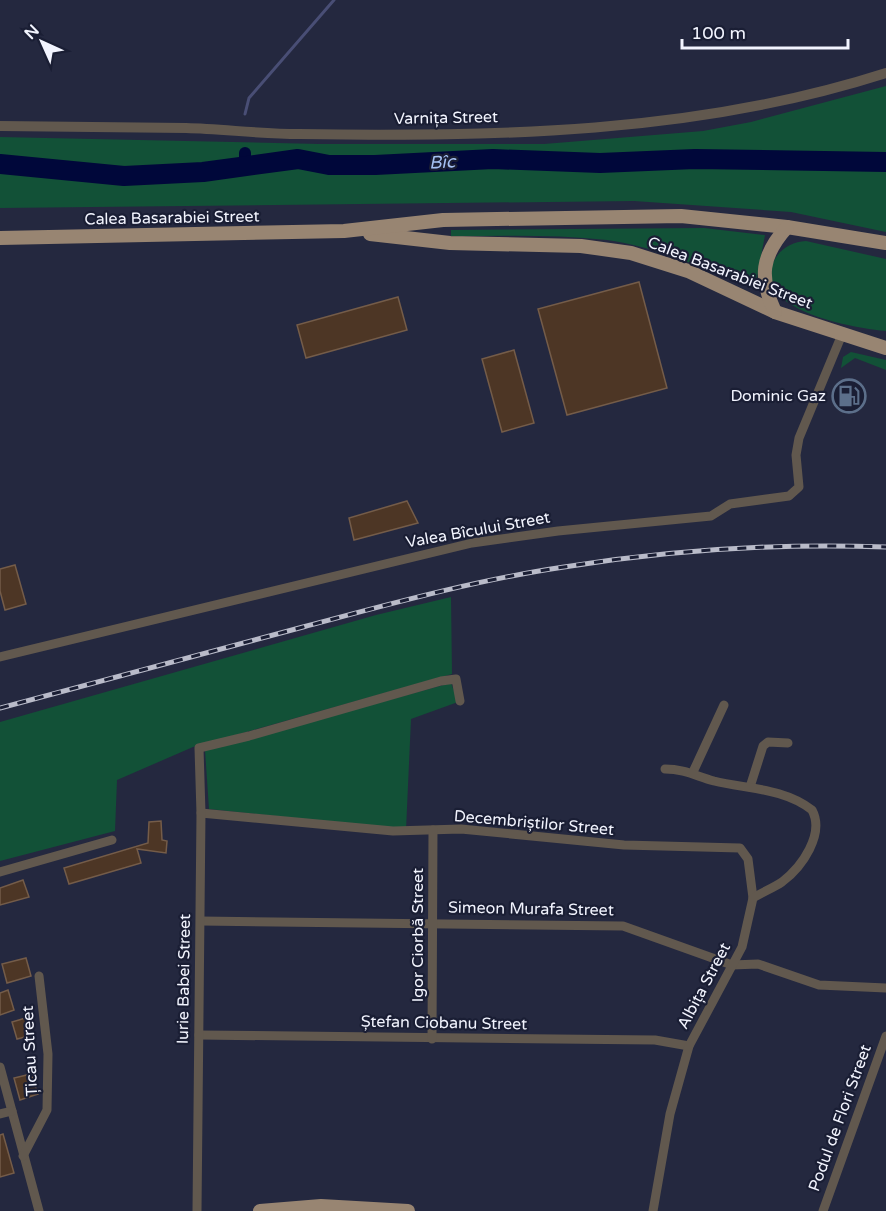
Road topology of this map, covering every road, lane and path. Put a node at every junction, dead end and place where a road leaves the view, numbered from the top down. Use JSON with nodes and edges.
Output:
{"nodes":[{"id":1,"x":886,"y":73,"type":"edge"},
{"id":2,"x":0,"y":126,"type":"edge"},
{"id":3,"x":787,"y":227,"type":"junction"},
{"id":4,"x":344,"y":231,"type":"junction"},
{"id":5,"x":0,"y":238,"type":"edge"},
{"id":6,"x":886,"y":243,"type":"edge"},
{"id":7,"x":775,"y":312,"type":"junction"},
{"id":8,"x":843,"y":332,"type":"junction"},
{"id":9,"x":883,"y":345,"type":"edge"},
{"id":10,"x":1,"y":654,"type":"edge"},
{"id":11,"x":460,"y":701,"type":"dead end"},
{"id":12,"x":724,"y":705,"type":"dead end"},
{"id":13,"x":788,"y":743,"type":"dead end"},
{"id":14,"x":665,"y":769,"type":"dead end"},
{"id":15,"x":693,"y":772,"type":"junction"},
{"id":16,"x":750,"y":786,"type":"junction"},
{"id":17,"x":201,"y":813,"type":"junction"},
{"id":18,"x":433,"y":831,"type":"junction"},
{"id":19,"x":112,"y":840,"type":"dead end"},
{"id":20,"x":0,"y":872,"type":"edge"},
{"id":21,"x":753,"y":898,"type":"junction"},
{"id":22,"x":201,"y":921,"type":"junction"},
{"id":23,"x":433,"y":922,"type":"junction"},
{"id":24,"x":732,"y":965,"type":"junction"},
{"id":25,"x":39,"y":975,"type":"dead end"},
{"id":26,"x":886,"y":988,"type":"edge"},
{"id":27,"x":199,"y":1035,"type":"junction"},
{"id":28,"x":886,"y":1036,"type":"edge"},
{"id":29,"x":432,"y":1039,"type":"junction"},
{"id":30,"x":689,"y":1046,"type":"junction"},
{"id":31,"x":0,"y":1067,"type":"edge"},
{"id":32,"x":12,"y":1110,"type":"junction"},
{"id":33,"x":0,"y":1114,"type":"edge"},
{"id":34,"x":23,"y":1156,"type":"junction"},
{"id":35,"x":39,"y":1211,"type":"edge"},
{"id":36,"x":197,"y":1211,"type":"edge"},
{"id":37,"x":260,"y":1211,"type":"edge"},
{"id":38,"x":408,"y":1211,"type":"edge"},
{"id":39,"x":653,"y":1211,"type":"edge"},
{"id":40,"x":823,"y":1211,"type":"edge"}],
"edges":[{"from":1,"to":2,"type":"street","name":"Varnița Street"},
{"from":3,"to":4,"type":"main road","name":"Calea Basarabiei Street"},
{"from":3,"to":6,"type":"main road","name":"Calea Basarabiei Street"},
{"from":3,"to":7,"type":"main road"},
{"from":4,"to":5,"type":"main road","name":"Calea Basarabiei Street"},
{"from":4,"to":7,"type":"main road","name":"Calea Basarabiei Street"},
{"from":7,"to":8,"type":"main road","name":"Calea Basarabiei Street"},
{"from":8,"to":9,"type":"main road","name":"Calea Basarabiei Street"},
{"from":8,"to":10,"type":"street","name":"Valea Bîcului Street"},
{"from":11,"to":17,"type":"street","name":"Iurie Babei Street"},
{"from":12,"to":15,"type":"street"},
{"from":13,"to":16,"type":"street"},
{"from":14,"to":15,"type":"street"},
{"from":15,"to":16,"type":"street"},
{"from":16,"to":21,"type":"street"},
{"from":17,"to":18,"type":"street","name":"Decembriștilor Street"},
{"from":17,"to":22,"type":"street","name":"Iurie Babei Street"},
{"from":18,"to":21,"type":"street","name":"Decembriștilor Street"},
{"from":18,"to":23,"type":"street","name":"Igor Ciorbă Street"},
{"from":19,"to":20,"type":"street"},
{"from":21,"to":24,"type":"street","name":"Albița Street"},
{"from":22,"to":23,"type":"street","name":"Simeon Murafa Street"},
{"from":22,"to":27,"type":"street","name":"Iurie Babei Street"},
{"from":23,"to":24,"type":"street","name":"Simeon Murafa Street"},
{"from":23,"to":29,"type":"street","name":"Igor Ciorbă Street"},
{"from":24,"to":26,"type":"street","name":"Simeon Murafa Street"},
{"from":24,"to":30,"type":"street","name":"Albița Street"},
{"from":25,"to":34,"type":"street","name":"Țicau Street"},
{"from":27,"to":29,"type":"street","name":"Ștefan Ciobanu Street"},
{"from":27,"to":36,"type":"street","name":"Iurie Babei Street"},
{"from":28,"to":40,"type":"street","name":"Podul de Flori Street"},
{"from":29,"to":30,"type":"street","name":"Ștefan Ciobanu Street"},
{"from":30,"to":39,"type":"street","name":"Albița Street"},
{"from":31,"to":32,"type":"street"},
{"from":32,"to":33,"type":"street"},
{"from":32,"to":34,"type":"street"},
{"from":34,"to":35,"type":"street"},
{"from":37,"to":38,"type":"main road"}]}
